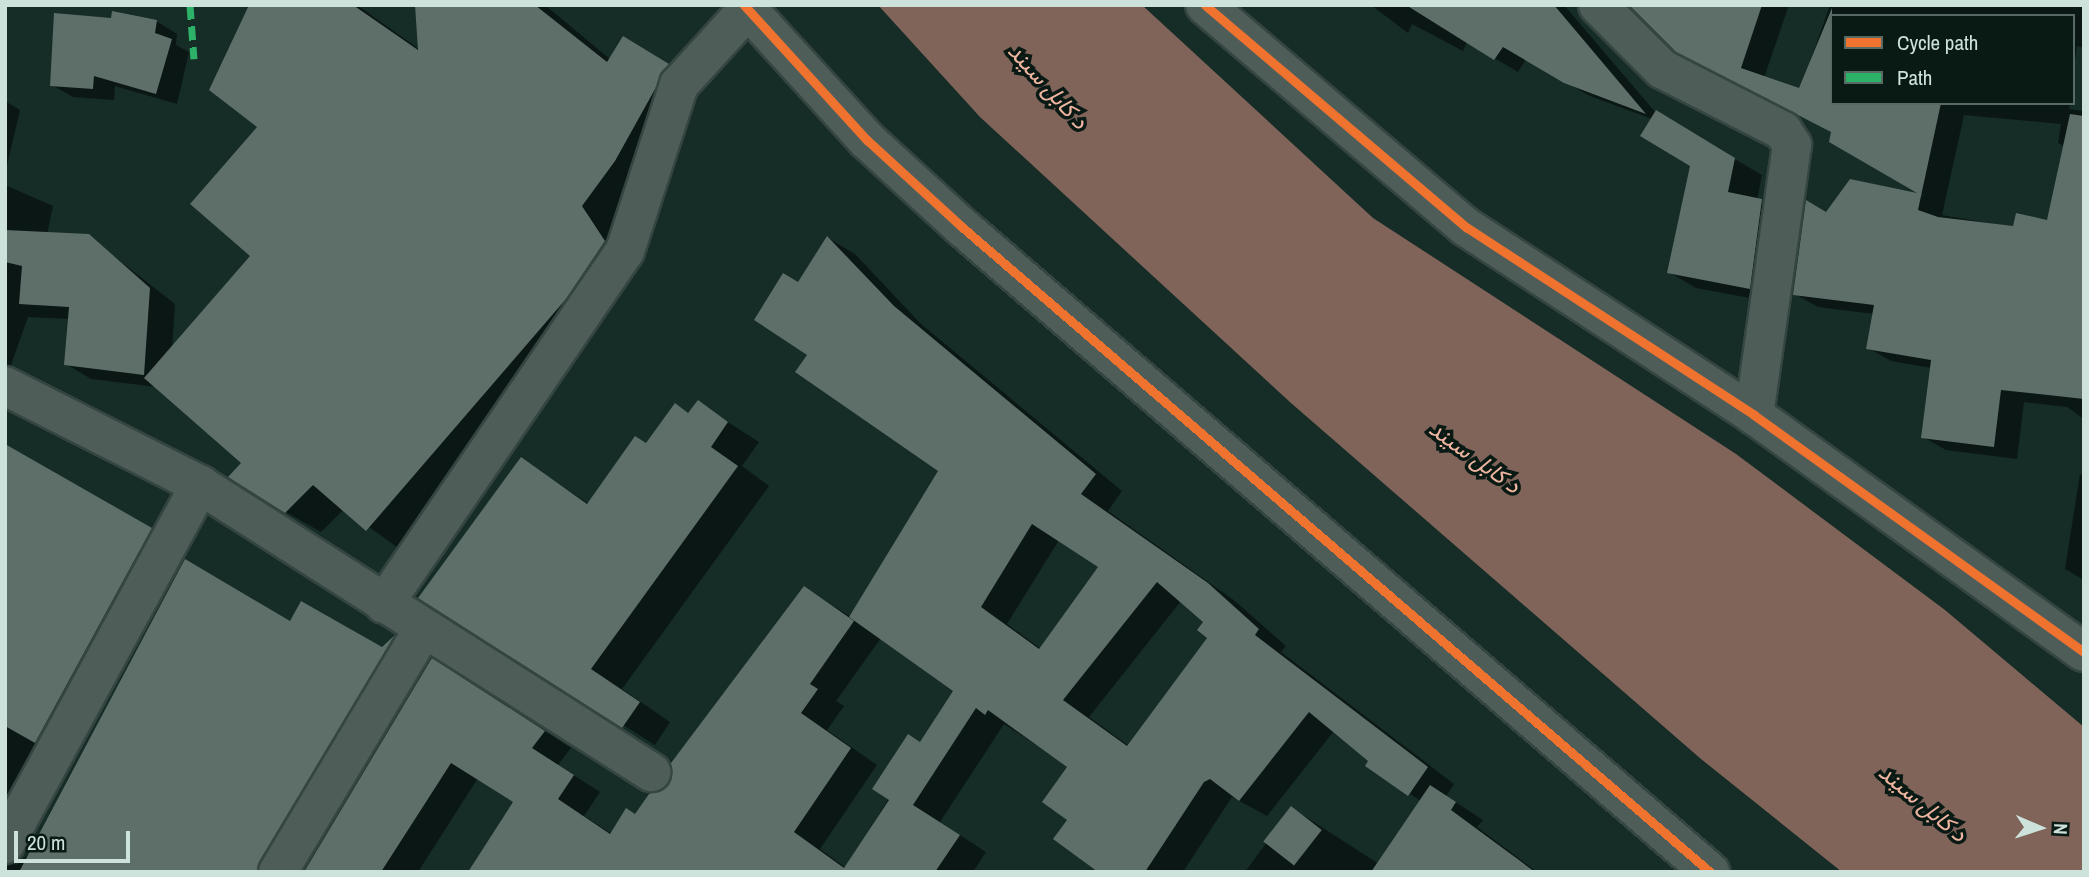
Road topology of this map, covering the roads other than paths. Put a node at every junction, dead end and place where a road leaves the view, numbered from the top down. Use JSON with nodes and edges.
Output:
{"nodes":[{"id":1,"x":1205,"y":5,"type":"edge"},
{"id":2,"x":1598,"y":5,"type":"edge"},
{"id":3,"x":745,"y":8,"type":"edge"},
{"id":4,"x":5,"y":386,"type":"edge"},
{"id":5,"x":1754,"y":415,"type":"junction"},
{"id":6,"x":200,"y":485,"type":"junction"},
{"id":7,"x":384,"y":604,"type":"junction"},
{"id":8,"x":423,"y":630,"type":"junction"},
{"id":9,"x":2084,"y":653,"type":"edge"},
{"id":10,"x":651,"y":772,"type":"dead end"},
{"id":11,"x":5,"y":844,"type":"edge"},
{"id":12,"x":278,"y":872,"type":"edge"},
{"id":13,"x":1710,"y":872,"type":"edge"}],
"edges":[{"from":1,"to":5,"type":"street"},
{"from":2,"to":5,"type":"street"},
{"from":3,"to":7,"type":"street"},
{"from":3,"to":13,"type":"street"},
{"from":4,"to":6,"type":"street"},
{"from":5,"to":9,"type":"street"},
{"from":6,"to":7,"type":"street"},
{"from":6,"to":11,"type":"street"},
{"from":7,"to":8,"type":"street"},
{"from":8,"to":10,"type":"street"},
{"from":8,"to":12,"type":"street"}]}
